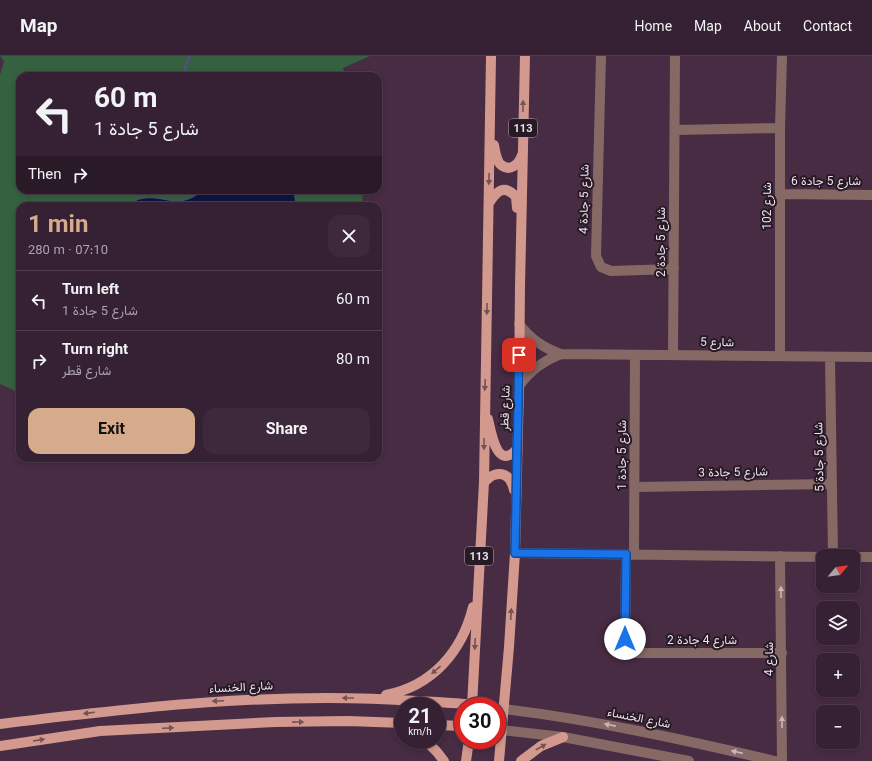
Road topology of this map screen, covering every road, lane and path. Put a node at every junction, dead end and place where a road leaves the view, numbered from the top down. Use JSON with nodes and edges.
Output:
{"nodes":[{"id":1,"x":491,"y":56,"type":"edge"},
{"id":2,"x":524,"y":56,"type":"edge"},
{"id":3,"x":602,"y":56,"type":"edge"},
{"id":4,"x":675,"y":56,"type":"edge"},
{"id":5,"x":782,"y":56,"type":"edge"},
{"id":6,"x":490,"y":126,"type":"junction"},
{"id":7,"x":780,"y":128,"type":"junction"},
{"id":8,"x":675,"y":130,"type":"junction"},
{"id":9,"x":522,"y":155,"type":"junction"},
{"id":10,"x":780,"y":194,"type":"junction"},
{"id":11,"x":872,"y":195,"type":"edge"},
{"id":12,"x":489,"y":203,"type":"junction"},
{"id":13,"x":521,"y":242,"type":"junction"},
{"id":14,"x":674,"y":269,"type":"junction"},
{"id":15,"x":519,"y":324,"type":"junction"},
{"id":16,"x":561,"y":354,"type":"junction"},
{"id":17,"x":635,"y":355,"type":"junction"},
{"id":18,"x":673,"y":355,"type":"junction"},
{"id":19,"x":780,"y":356,"type":"junction"},
{"id":20,"x":830,"y":357,"type":"junction"},
{"id":21,"x":872,"y":357,"type":"edge"},
{"id":22,"x":519,"y":386,"type":"junction"},
{"id":23,"x":484,"y":405,"type":"junction"},
{"id":24,"x":517,"y":449,"type":"junction"},
{"id":25,"x":484,"y":482,"type":"junction"},
{"id":26,"x":832,"y":484,"type":"junction"},
{"id":27,"x":634,"y":487,"type":"junction"},
{"id":28,"x":516,"y":508,"type":"junction"},
{"id":29,"x":833,"y":549,"type":"edge"},
{"id":30,"x":515,"y":553,"type":"junction"},
{"id":31,"x":630,"y":554,"type":"junction"},
{"id":32,"x":780,"y":556,"type":"junction"},
{"id":33,"x":816,"y":557,"type":"edge"},
{"id":34,"x":860,"y":557,"type":"edge"},
{"id":35,"x":872,"y":557,"type":"edge"},
{"id":36,"x":478,"y":588,"type":"junction"},
{"id":37,"x":782,"y":653,"type":"junction"},
{"id":38,"x":472,"y":697,"type":"edge"},
{"id":39,"x":501,"y":697,"type":"edge"},
{"id":40,"x":373,"y":698,"type":"junction"},
{"id":41,"x":454,"y":704,"type":"edge"},
{"id":42,"x":506,"y":709,"type":"edge"},
{"id":43,"x":0,"y":724,"type":"edge"},
{"id":44,"x":394,"y":724,"type":"edge"},
{"id":45,"x":506,"y":730,"type":"edge"},
{"id":46,"x":563,"y":737,"type":"junction"},
{"id":47,"x":0,"y":746,"type":"edge"},
{"id":48,"x":434,"y":749,"type":"edge"},
{"id":49,"x":468,"y":749,"type":"edge"},
{"id":50,"x":499,"y":749,"type":"edge"},
{"id":51,"x":444,"y":761,"type":"edge"},
{"id":52,"x":466,"y":761,"type":"edge"},
{"id":53,"x":499,"y":761,"type":"edge"},
{"id":54,"x":521,"y":761,"type":"edge"},
{"id":55,"x":689,"y":761,"type":"edge"},
{"id":56,"x":775,"y":761,"type":"edge"},
{"id":57,"x":782,"y":761,"type":"edge"}],
"edges":[{"from":1,"to":6,"type":"main road","name":"شارع قطر","number":"113"},
{"from":9,"to":2,"type":"main road","name":"شارع قطر","number":"113","one_way":true},
{"from":3,"to":14,"type":"street","name":"شارع 5 جادة 4"},
{"from":4,"to":8,"type":"street","name":"شارع 5 جادة 2"},
{"from":5,"to":7,"type":"street","name":"شارع 102"},
{"from":6,"to":9,"type":"main road"},
{"from":6,"to":12,"type":"main road","name":"شارع قطر","number":"113","one_way":true},
{"from":7,"to":8,"type":"street"},
{"from":7,"to":10,"type":"street","name":"شارع 102"},
{"from":8,"to":14,"type":"street","name":"شارع 5 جادة 2"},
{"from":9,"to":13,"type":"main road","name":"شارع قطر","number":"113"},
{"from":10,"to":11,"type":"street","name":"شارع 5 جادة 6"},
{"from":10,"to":19,"type":"street","name":"شارع 102"},
{"from":12,"to":13,"type":"main road"},
{"from":12,"to":23,"type":"main road","name":"شارع قطر","number":"113","one_way":true},
{"from":13,"to":15,"type":"main road","name":"شارع قطر","number":"113"},
{"from":14,"to":18,"type":"street","name":"شارع 5 جادة 2"},
{"from":15,"to":16,"type":"street","name":"شارع 5"},
{"from":15,"to":22,"type":"main road","name":"شارع قطر","number":"113"},
{"from":16,"to":17,"type":"street","name":"شارع 5"},
{"from":16,"to":22,"type":"street","name":"شارع 5"},
{"from":17,"to":18,"type":"street","name":"شارع 5"},
{"from":17,"to":27,"type":"street","name":"شارع 5 جادة 1"},
{"from":18,"to":19,"type":"street","name":"شارع 5"},
{"from":19,"to":20,"type":"street","name":"شارع 5"},
{"from":20,"to":21,"type":"street","name":"شارع 5"},
{"from":20,"to":26,"type":"street","name":"شارع 5 جادة 5"},
{"from":22,"to":24,"type":"main road","name":"شارع قطر","number":"113"},
{"from":23,"to":24,"type":"main road"},
{"from":23,"to":25,"type":"main road","name":"شارع قطر","number":"113","one_way":true},
{"from":24,"to":28,"type":"main road","name":"شارع قطر","number":"113"},
{"from":25,"to":28,"type":"main road"},
{"from":25,"to":36,"type":"main road","name":"شارع قطر","number":"113"},
{"from":26,"to":27,"type":"street","name":"شارع 5 جادة 3"},
{"from":26,"to":29,"type":"street","name":"شارع 5 جادة 5"},
{"from":27,"to":31,"type":"street","name":"شارع 5 جادة 1"},
{"from":28,"to":30,"type":"main road","name":"شارع قطر","number":"113"},
{"from":30,"to":31,"type":"street"},
{"from":39,"to":30,"type":"main road","name":"شارع قطر","number":"113","one_way":true},
{"from":31,"to":32,"type":"street"},
{"from":31,"to":37,"type":"street","name":"شارع 4 جادة 2"},
{"from":32,"to":33,"type":"street"},
{"from":37,"to":32,"type":"street","name":"شارع 4","one_way":true},
{"from":34,"to":35,"type":"street"},
{"from":36,"to":38,"type":"main road","name":"شارع قطر","number":"113","one_way":true},
{"from":36,"to":40,"type":"main road","one_way":true},
{"from":57,"to":37,"type":"street","name":"شارع 4","one_way":true},
{"from":40,"to":41,"type":"main road","name":"شارع الخنساء"},
{"from":40,"to":43,"type":"main road","name":"شارع الخنساء","one_way":true},
{"from":56,"to":42,"type":"street","name":"شارع الخنساء","one_way":true},
{"from":47,"to":44,"type":"main road","one_way":true},
{"from":45,"to":46,"type":"street"},
{"from":54,"to":46,"type":"main road","one_way":true},
{"from":46,"to":55,"type":"street"},
{"from":48,"to":51,"type":"main road"},
{"from":49,"to":52,"type":"main road"},
{"from":50,"to":53,"type":"main road","name":"شارع قطر","number":"113"}]}
